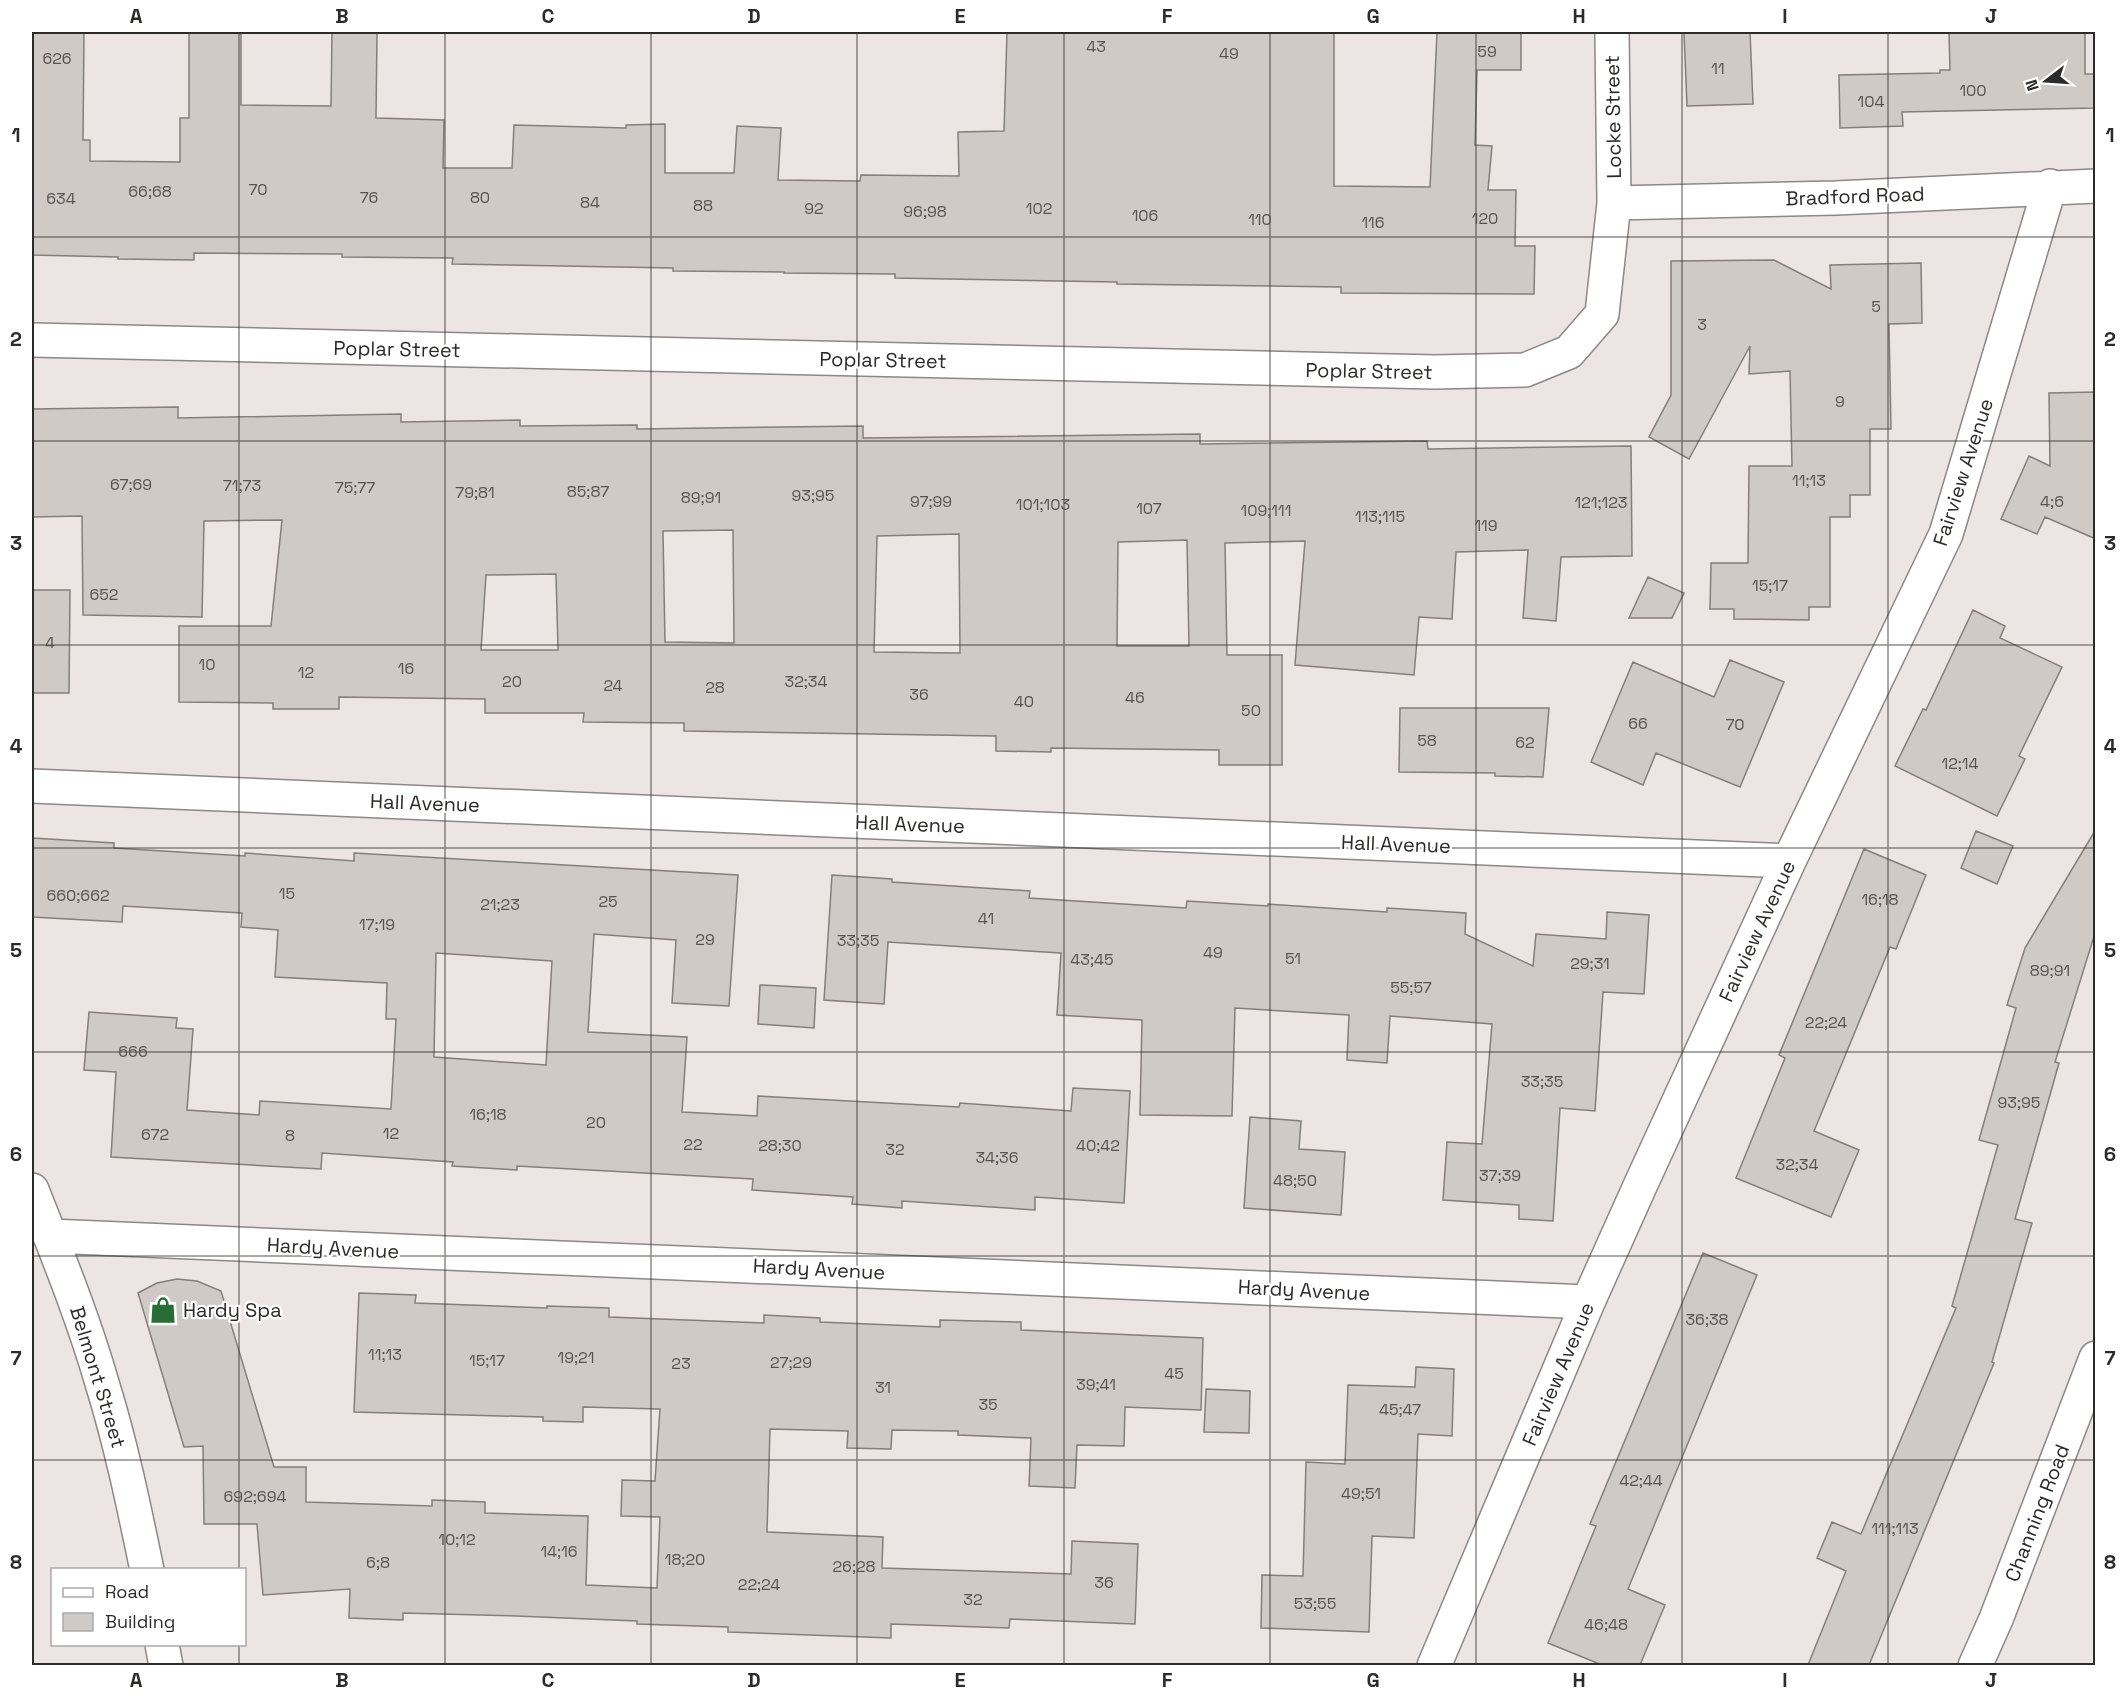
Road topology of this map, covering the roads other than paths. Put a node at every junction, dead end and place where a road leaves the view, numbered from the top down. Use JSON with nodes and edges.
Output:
{"nodes":[{"id":1,"x":1612,"y":32,"type":"edge"},
{"id":2,"x":2050,"y":186,"type":"junction"},
{"id":3,"x":2096,"y":186,"type":"edge"},
{"id":4,"x":1614,"y":203,"type":"junction"},
{"id":5,"x":32,"y":340,"type":"edge"},
{"id":6,"x":32,"y":786,"type":"edge"},
{"id":7,"x":1789,"y":861,"type":"junction"},
{"id":8,"x":32,"y":1190,"type":"edge"},
{"id":9,"x":50,"y":1236,"type":"junction"},
{"id":10,"x":1588,"y":1302,"type":"junction"},
{"id":11,"x":2096,"y":1358,"type":"edge"},
{"id":12,"x":147,"y":1568,"type":"edge"},
{"id":13,"x":162,"y":1646,"type":"edge"},
{"id":14,"x":166,"y":1665,"type":"edge"},
{"id":15,"x":1434,"y":1665,"type":"edge"},
{"id":16,"x":1975,"y":1665,"type":"edge"}],
"edges":[{"from":1,"to":4,"type":"street","name":"Locke Street"},
{"from":2,"to":3,"type":"street","name":"Bradford Road"},
{"from":2,"to":4,"type":"street","name":"Bradford Road"},
{"from":2,"to":7,"type":"street","name":"Fairview Avenue"},
{"from":4,"to":5,"type":"street","name":"Poplar Street"},
{"from":6,"to":7,"type":"street","name":"Hall Avenue"},
{"from":7,"to":10,"type":"street","name":"Fairview Avenue"},
{"from":8,"to":9,"type":"street","name":"Belmont Street"},
{"from":9,"to":10,"type":"street","name":"Hardy Avenue"},
{"from":9,"to":12,"type":"street","name":"Belmont Street"},
{"from":10,"to":15,"type":"street","name":"Fairview Avenue"},
{"from":11,"to":16,"type":"street","name":"Channing Road"},
{"from":13,"to":14,"type":"street"}]}
